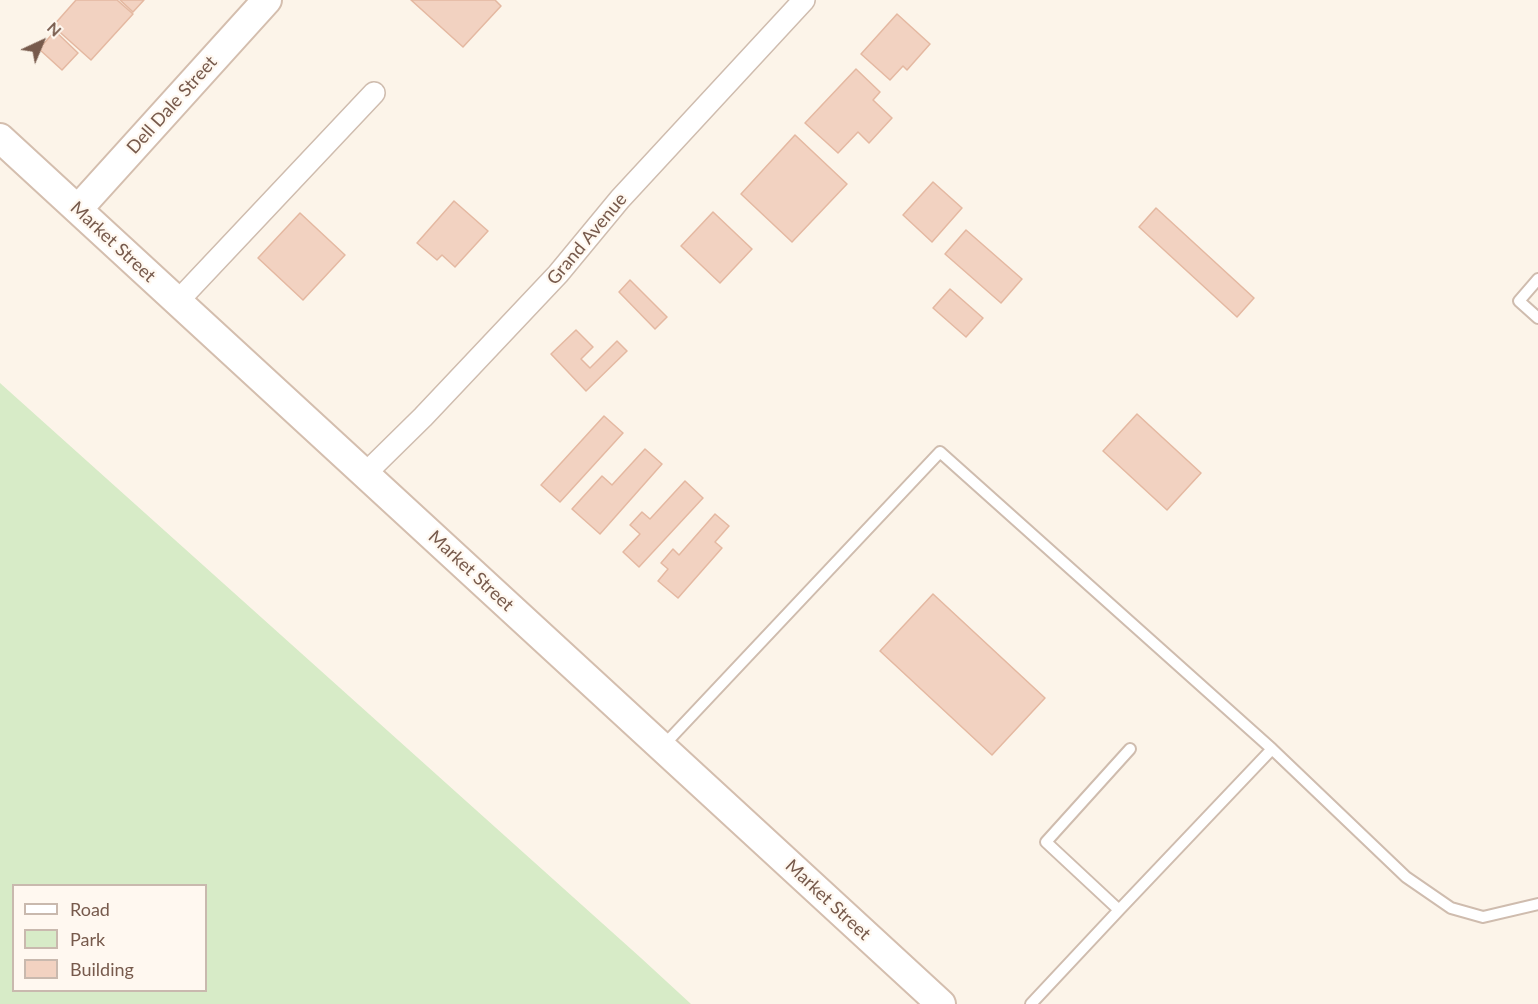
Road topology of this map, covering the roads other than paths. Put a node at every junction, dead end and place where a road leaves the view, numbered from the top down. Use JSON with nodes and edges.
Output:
{"nodes":[{"id":1,"x":267,"y":0,"type":"edge"},
{"id":2,"x":804,"y":0,"type":"edge"},
{"id":3,"x":374,"y":93,"type":"dead end"},
{"id":4,"x":0,"y":138,"type":"edge"},
{"id":5,"x":78,"y":209,"type":"junction"},
{"id":6,"x":1538,"y":279,"type":"edge"},
{"id":7,"x":178,"y":301,"type":"junction"},
{"id":8,"x":1538,"y":318,"type":"edge"},
{"id":9,"x":365,"y":474,"type":"junction"},
{"id":10,"x":662,"y":747,"type":"junction"},
{"id":11,"x":1130,"y":749,"type":"dead end"},
{"id":12,"x":1272,"y":749,"type":"junction"},
{"id":13,"x":1538,"y":904,"type":"edge"},
{"id":14,"x":1119,"y":910,"type":"junction"},
{"id":15,"x":941,"y":1004,"type":"edge"},
{"id":16,"x":1030,"y":1004,"type":"edge"}],
"edges":[{"from":1,"to":5,"type":"street","name":"Dell Dale Street"},
{"from":2,"to":9,"type":"street","name":"Grand Avenue"},
{"from":3,"to":7,"type":"street"},
{"from":4,"to":5,"type":"street","name":"Market Street"},
{"from":5,"to":7,"type":"street","name":"Market Street"},
{"from":6,"to":8,"type":"lane"},
{"from":7,"to":9,"type":"street","name":"Market Street"},
{"from":9,"to":10,"type":"street","name":"Market Street"},
{"from":10,"to":12,"type":"lane"},
{"from":10,"to":15,"type":"street","name":"Market Street"},
{"from":11,"to":14,"type":"lane"},
{"from":12,"to":13,"type":"lane"},
{"from":12,"to":14,"type":"lane"},
{"from":14,"to":16,"type":"lane"}]}
